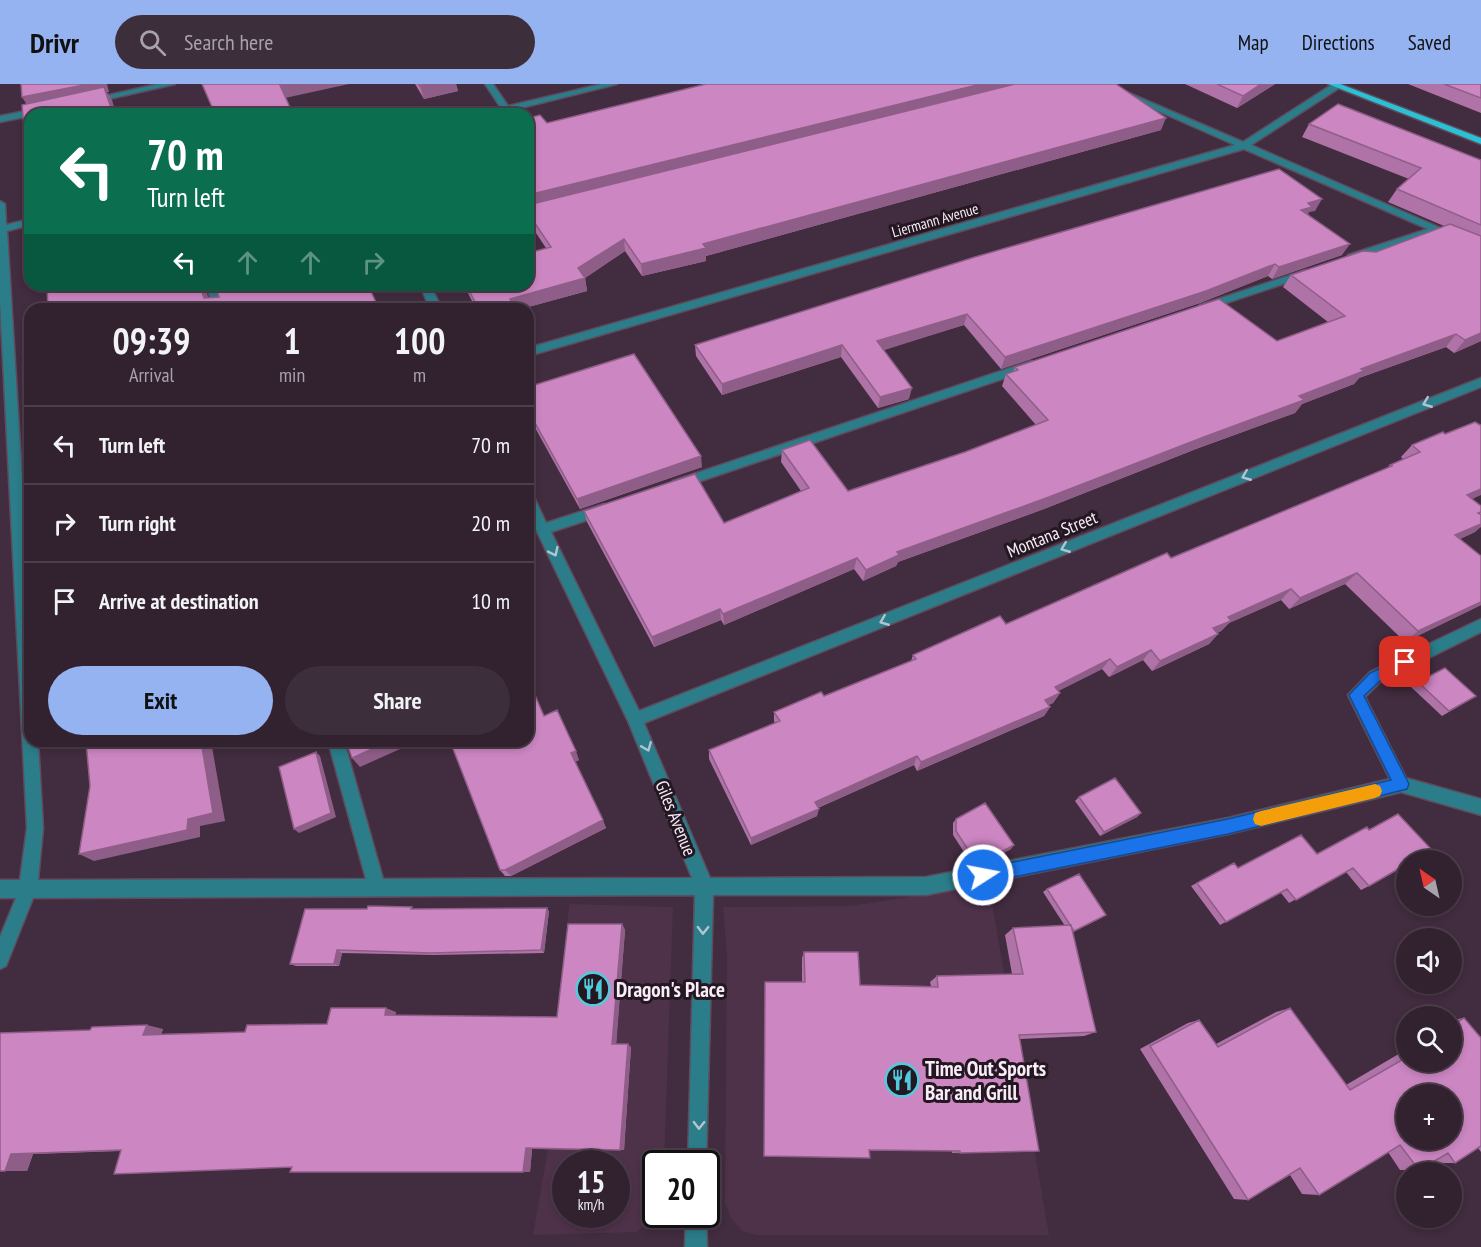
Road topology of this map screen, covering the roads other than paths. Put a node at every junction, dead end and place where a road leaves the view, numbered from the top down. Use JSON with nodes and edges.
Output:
{"nodes":[{"id":1,"x":171,"y":84,"type":"edge"},
{"id":2,"x":489,"y":84,"type":"edge"},
{"id":3,"x":613,"y":84,"type":"edge"},
{"id":4,"x":1101,"y":84,"type":"edge"},
{"id":5,"x":1334,"y":85,"type":"edge"},
{"id":6,"x":82,"y":102,"type":"edge"},
{"id":7,"x":505,"y":108,"type":"edge"},
{"id":8,"x":510,"y":108,"type":"edge"},
{"id":9,"x":24,"y":114,"type":"edge"},
{"id":10,"x":0,"y":119,"type":"edge"},
{"id":11,"x":1481,"y":141,"type":"edge"},
{"id":12,"x":1245,"y":145,"type":"junction"},
{"id":13,"x":0,"y":204,"type":"edge"},
{"id":14,"x":24,"y":224,"type":"edge"},
{"id":15,"x":0,"y":230,"type":"edge"},
{"id":16,"x":1336,"y":263,"type":"edge"},
{"id":17,"x":1313,"y":270,"type":"edge"},
{"id":18,"x":1190,"y":312,"type":"edge"},
{"id":19,"x":534,"y":350,"type":"edge"},
{"id":20,"x":1043,"y":361,"type":"edge"},
{"id":21,"x":1481,"y":382,"type":"edge"},
{"id":22,"x":660,"y":490,"type":"edge"},
{"id":23,"x":615,"y":505,"type":"edge"},
{"id":24,"x":534,"y":511,"type":"edge"},
{"id":25,"x":543,"y":529,"type":"junction"},
{"id":26,"x":1481,"y":625,"type":"edge"},
{"id":27,"x":24,"y":640,"type":"edge"},
{"id":28,"x":635,"y":720,"type":"junction"},
{"id":29,"x":30,"y":747,"type":"edge"},
{"id":30,"x":338,"y":747,"type":"edge"},
{"id":31,"x":1401,"y":784,"type":"junction"},
{"id":32,"x":1481,"y":807,"type":"edge"},
{"id":33,"x":704,"y":885,"type":"junction"},
{"id":34,"x":0,"y":889,"type":"edge"},
{"id":35,"x":28,"y":889,"type":"junction"},
{"id":36,"x":377,"y":889,"type":"junction"},
{"id":37,"x":0,"y":960,"type":"edge"},
{"id":38,"x":698,"y":1150,"type":"edge"},
{"id":39,"x":697,"y":1228,"type":"edge"},
{"id":40,"x":696,"y":1247,"type":"edge"}],
"edges":[{"from":1,"to":6,"type":"street"},
{"from":2,"to":7,"type":"street"},
{"from":3,"to":8,"type":"street"},
{"from":4,"to":12,"type":"street"},
{"from":5,"to":11,"type":"main road"},
{"from":5,"to":12,"type":"street","name":"Liermann Avenue"},
{"from":9,"to":10,"type":"street"},
{"from":12,"to":16,"type":"street"},
{"from":12,"to":19,"type":"street","name":"Liermann Avenue"},
{"from":13,"to":15,"type":"street"},
{"from":14,"to":15,"type":"street"},
{"from":15,"to":27,"type":"street"},
{"from":17,"to":18,"type":"street"},
{"from":20,"to":22,"type":"street"},
{"from":21,"to":28,"type":"street","name":"Montana Street","one_way":true},
{"from":23,"to":25,"type":"street"},
{"from":24,"to":25,"type":"street","name":"Giles Avenue"},
{"from":25,"to":28,"type":"street","name":"Giles Avenue","one_way":true},
{"from":26,"to":31,"type":"street"},
{"from":28,"to":33,"type":"street","name":"Giles Avenue","one_way":true},
{"from":29,"to":35,"type":"street"},
{"from":30,"to":36,"type":"street"},
{"from":31,"to":32,"type":"street"},
{"from":31,"to":33,"type":"street"},
{"from":33,"to":36,"type":"street"},
{"from":33,"to":38,"type":"street","name":"Giles Avenue","one_way":true},
{"from":34,"to":35,"type":"street"},
{"from":35,"to":36,"type":"street"},
{"from":35,"to":37,"type":"street"},
{"from":39,"to":40,"type":"street"}]}
